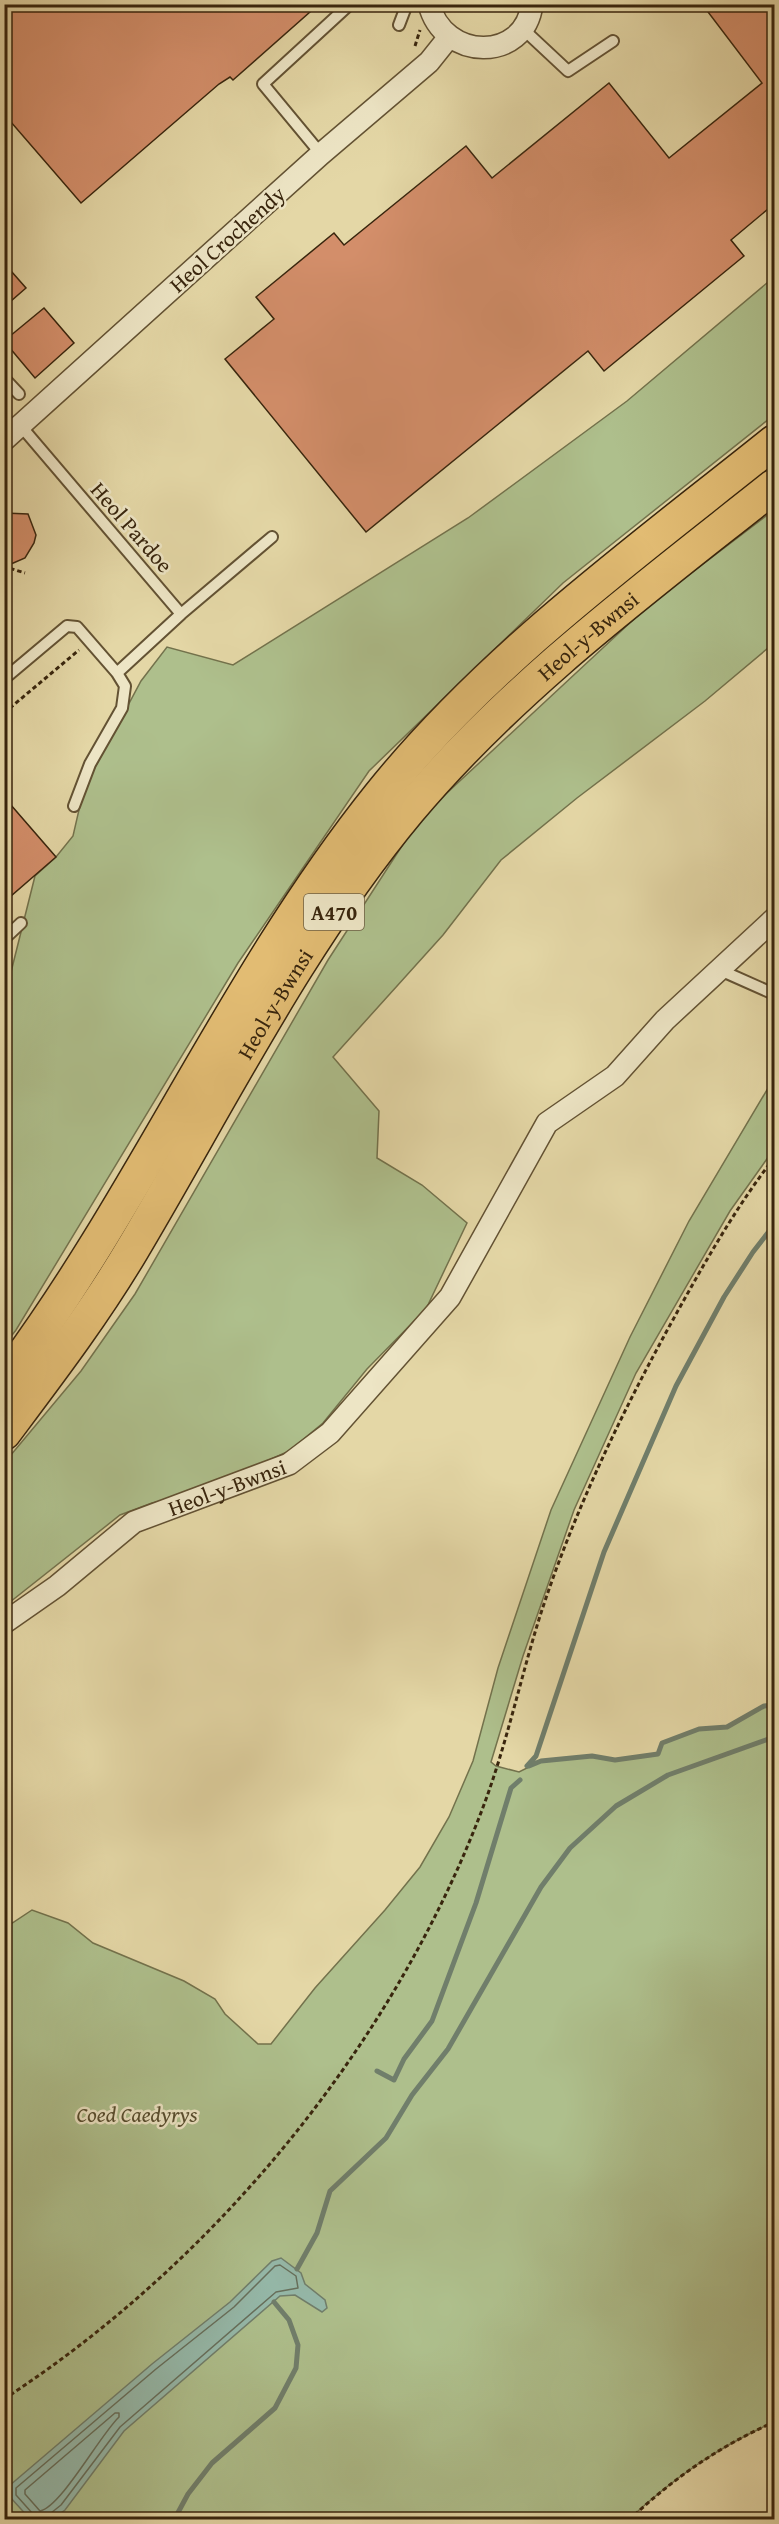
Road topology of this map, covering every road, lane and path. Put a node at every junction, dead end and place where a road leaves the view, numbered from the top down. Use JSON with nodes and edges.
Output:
{"nodes":[{"id":1,"x":350,"y":4,"type":"edge"},
{"id":2,"x":406,"y":4,"type":"edge"},
{"id":3,"x":532,"y":4,"type":"edge"},
{"id":4,"x":425,"y":14,"type":"edge"},
{"id":5,"x":399,"y":25,"type":"dead end"},
{"id":6,"x":522,"y":28,"type":"junction"},
{"id":7,"x":449,"y":37,"type":"junction"},
{"id":8,"x":613,"y":40,"type":"dead end"},
{"id":9,"x":407,"y":54,"type":"dead end"},
{"id":10,"x":321,"y":154,"type":"junction"},
{"id":11,"x":4,"y":378,"type":"edge"},
{"id":12,"x":19,"y":394,"type":"dead end"},
{"id":13,"x":20,"y":426,"type":"junction"},
{"id":14,"x":4,"y":440,"type":"edge"},
{"id":15,"x":774,"y":442,"type":"edge"},
{"id":16,"x":774,"y":486,"type":"edge"},
{"id":17,"x":272,"y":537,"type":"dead end"},
{"id":18,"x":4,"y":572,"type":"edge"},
{"id":19,"x":25,"y":573,"type":"dead end"},
{"id":20,"x":180,"y":614,"type":"junction"},
{"id":21,"x":89,"y":642,"type":"junction"},
{"id":22,"x":117,"y":673,"type":"junction"},
{"id":23,"x":4,"y":679,"type":"edge"},
{"id":24,"x":4,"y":713,"type":"edge"},
{"id":25,"x":74,"y":806,"type":"dead end"},
{"id":26,"x":774,"y":919,"type":"edge"},
{"id":27,"x":21,"y":923,"type":"dead end"},
{"id":28,"x":4,"y":939,"type":"edge"},
{"id":29,"x":720,"y":970,"type":"junction"},
{"id":30,"x":774,"y":994,"type":"edge"},
{"id":31,"x":774,"y":1158,"type":"edge"},
{"id":32,"x":4,"y":1381,"type":"edge"},
{"id":33,"x":4,"y":1433,"type":"edge"},
{"id":34,"x":4,"y":1623,"type":"edge"},
{"id":35,"x":4,"y":2399,"type":"edge"},
{"id":36,"x":774,"y":2422,"type":"edge"},
{"id":37,"x":629,"y":2520,"type":"edge"}],
"edges":[{"from":1,"to":10,"type":"lane"},
{"from":2,"to":5,"type":"lane"},
{"from":3,"to":6,"type":"street"},
{"from":4,"to":7,"type":"street"},
{"from":4,"to":9,"type":"path"},
{"from":6,"to":7,"type":"street"},
{"from":6,"to":8,"type":"lane"},
{"from":7,"to":10,"type":"street","name":"Heol Crochendy"},
{"from":10,"to":13,"type":"street","name":"Heol Crochendy"},
{"from":11,"to":12,"type":"lane"},
{"from":13,"to":14,"type":"street","name":"Heol Crochendy"},
{"from":13,"to":20,"type":"lane","name":"Heol Pardoe"},
{"from":15,"to":32,"type":"highway","name":"Heol-y-Bwnsi","number":"A470"},
{"from":16,"to":33,"type":"highway","name":"Heol-y-Bwnsi","number":"A470"},
{"from":17,"to":20,"type":"lane"},
{"from":18,"to":19,"type":"path"},
{"from":20,"to":22,"type":"lane"},
{"from":21,"to":22,"type":"lane"},
{"from":21,"to":23,"type":"lane"},
{"from":21,"to":24,"type":"path"},
{"from":22,"to":25,"type":"lane"},
{"from":26,"to":29,"type":"street","name":"Heol-y-Bwnsi"},
{"from":27,"to":28,"type":"lane"},
{"from":29,"to":30,"type":"lane"},
{"from":29,"to":34,"type":"street","name":"Heol-y-Bwnsi"},
{"from":31,"to":35,"type":"path"},
{"from":36,"to":37,"type":"path"}]}
